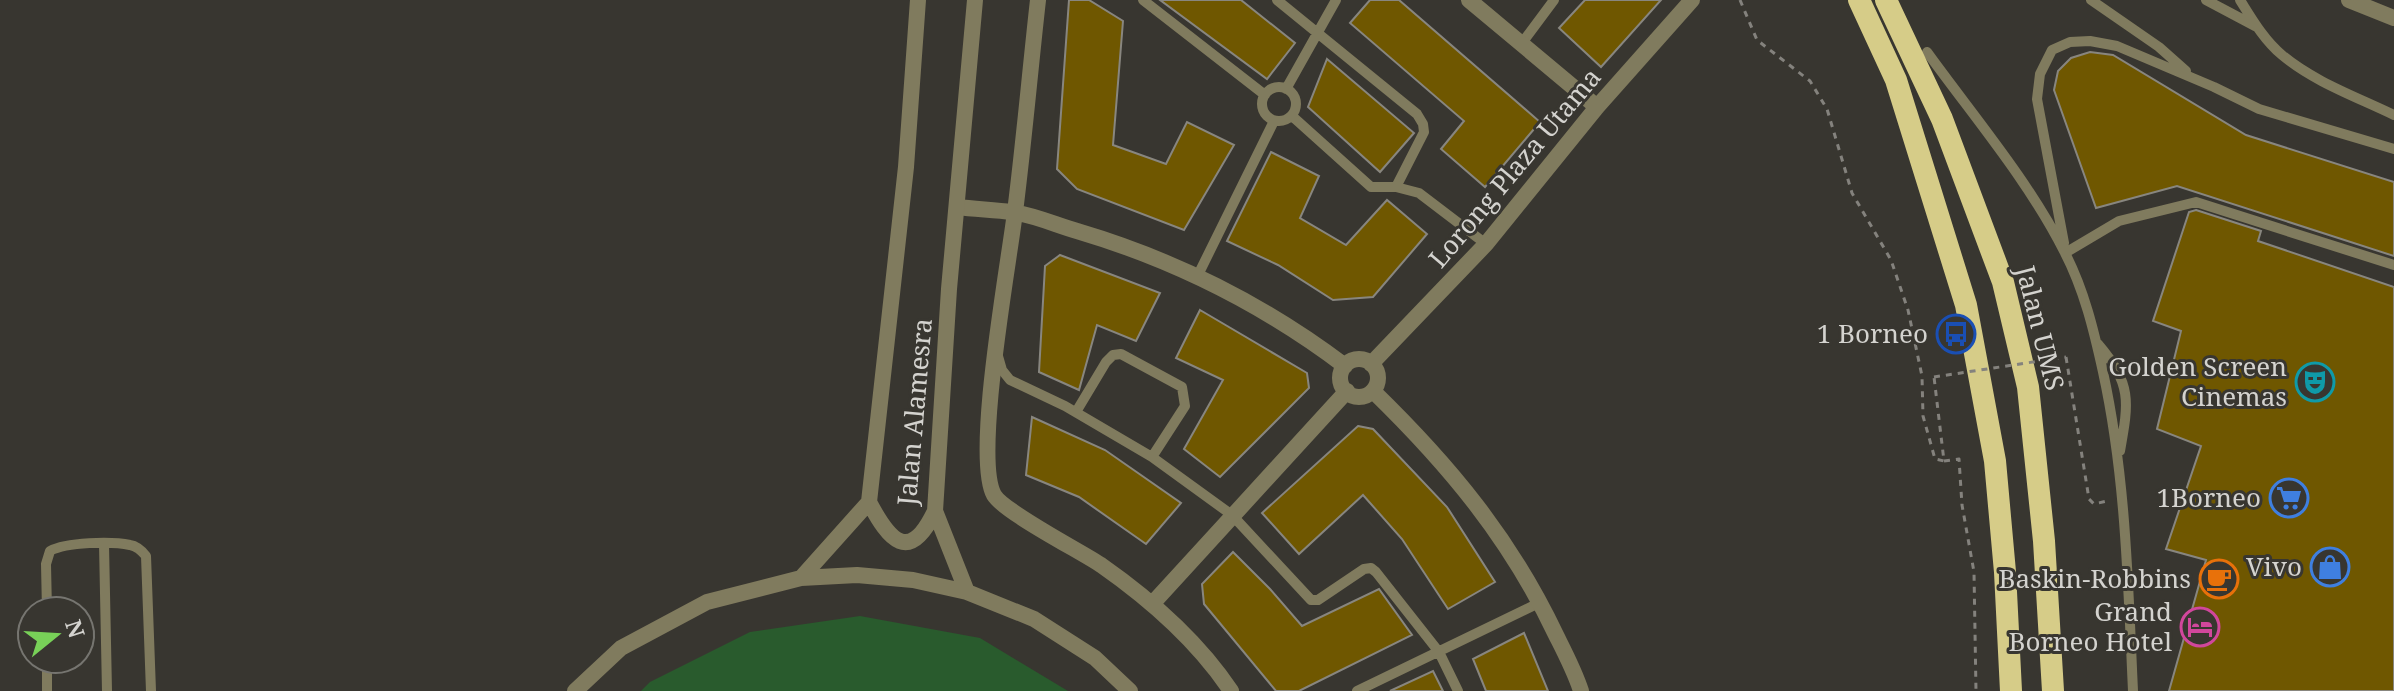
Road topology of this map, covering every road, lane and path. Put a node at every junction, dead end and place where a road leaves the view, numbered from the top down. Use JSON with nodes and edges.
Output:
{"nodes":[{"id":1,"x":918,"y":0,"type":"edge"},
{"id":2,"x":975,"y":0,"type":"edge"},
{"id":3,"x":1038,"y":0,"type":"edge"},
{"id":4,"x":1277,"y":0,"type":"edge"},
{"id":5,"x":1336,"y":0,"type":"edge"},
{"id":6,"x":1469,"y":0,"type":"edge"},
{"id":7,"x":1554,"y":0,"type":"edge"},
{"id":8,"x":1692,"y":0,"type":"edge"},
{"id":9,"x":1740,"y":0,"type":"edge"},
{"id":10,"x":1842,"y":0,"type":"edge"},
{"id":11,"x":1859,"y":0,"type":"edge"},
{"id":12,"x":1886,"y":0,"type":"edge"},
{"id":13,"x":1899,"y":0,"type":"edge"},
{"id":14,"x":2091,"y":0,"type":"edge"},
{"id":15,"x":2206,"y":0,"type":"edge"},
{"id":16,"x":2240,"y":0,"type":"edge"},
{"id":17,"x":2349,"y":0,"type":"edge"},
{"id":18,"x":1145,"y":1,"type":"edge"},
{"id":19,"x":2394,"y":18,"type":"edge"},
{"id":20,"x":2257,"y":27,"type":"junction"},
{"id":21,"x":1319,"y":31,"type":"junction"},
{"id":22,"x":1522,"y":43,"type":"junction"},
{"id":23,"x":1927,"y":52,"type":"junction"},
{"id":24,"x":2193,"y":78,"type":"junction"},
{"id":25,"x":1896,"y":80,"type":"junction"},
{"id":26,"x":1286,"y":89,"type":"junction"},
{"id":27,"x":1265,"y":95,"type":"junction"},
{"id":28,"x":1597,"y":107,"type":"junction"},
{"id":29,"x":2394,"y":115,"type":"edge"},
{"id":30,"x":1292,"y":116,"type":"junction"},
{"id":31,"x":1942,"y":119,"type":"junction"},
{"id":32,"x":1274,"y":121,"type":"junction"},
{"id":33,"x":2394,"y":149,"type":"edge"},
{"id":34,"x":1396,"y":187,"type":"junction"},
{"id":35,"x":957,"y":207,"type":"junction"},
{"id":36,"x":1015,"y":212,"type":"junction"},
{"id":37,"x":1486,"y":244,"type":"junction"},
{"id":38,"x":2065,"y":253,"type":"junction"},
{"id":39,"x":2394,"y":265,"type":"edge"},
{"id":40,"x":1198,"y":275,"type":"junction"},
{"id":41,"x":2097,"y":342,"type":"junction"},
{"id":42,"x":996,"y":351,"type":"junction"},
{"id":43,"x":1371,"y":364,"type":"junction"},
{"id":44,"x":1345,"y":366,"type":"junction"},
{"id":45,"x":1347,"y":391,"type":"junction"},
{"id":46,"x":1373,"y":391,"type":"junction"},
{"id":47,"x":1076,"y":412,"type":"junction"},
{"id":48,"x":1152,"y":457,"type":"junction"},
{"id":49,"x":2119,"y":457,"type":"junction"},
{"id":50,"x":1944,"y":461,"type":"junction"},
{"id":51,"x":2122,"y":498,"type":"junction"},
{"id":52,"x":869,"y":502,"type":"junction"},
{"id":53,"x":935,"y":511,"type":"junction"},
{"id":54,"x":1232,"y":515,"type":"junction"},
{"id":55,"x":104,"y":544,"type":"junction"},
{"id":56,"x":801,"y":578,"type":"junction"},
{"id":57,"x":967,"y":592,"type":"junction"},
{"id":58,"x":47,"y":595,"type":"edge"},
{"id":59,"x":1541,"y":602,"type":"junction"},
{"id":60,"x":1153,"y":603,"type":"junction"},
{"id":61,"x":1439,"y":652,"type":"junction"},
{"id":62,"x":107,"y":691,"type":"edge"},
{"id":63,"x":151,"y":691,"type":"edge"},
{"id":64,"x":575,"y":691,"type":"edge"},
{"id":65,"x":1130,"y":691,"type":"edge"},
{"id":66,"x":1231,"y":691,"type":"edge"},
{"id":67,"x":1357,"y":691,"type":"edge"},
{"id":68,"x":1458,"y":691,"type":"edge"},
{"id":69,"x":1581,"y":691,"type":"edge"},
{"id":70,"x":1976,"y":691,"type":"edge"},
{"id":71,"x":2011,"y":691,"type":"edge"},
{"id":72,"x":2053,"y":691,"type":"edge"},
{"id":73,"x":2133,"y":691,"type":"edge"}],
"edges":[{"from":1,"to":52,"type":"street","name":"Jalan Alamesra"},
{"from":2,"to":35,"type":"street","name":"Jalan Alamesra"},
{"from":3,"to":36,"type":"street"},
{"from":4,"to":21,"type":"lane"},
{"from":5,"to":21,"type":"lane"},
{"from":6,"to":22,"type":"street"},
{"from":7,"to":22,"type":"lane"},
{"from":8,"to":28,"type":"street","name":"Lorong Plaza Utama"},
{"from":9,"to":50,"type":"path"},
{"from":10,"to":25,"type":"highway"},
{"from":11,"to":25,"type":"highway"},
{"from":12,"to":31,"type":"highway","name":"Jalan UMS"},
{"from":13,"to":23,"type":"highway"},
{"from":14,"to":24,"type":"lane"},
{"from":15,"to":20,"type":"lane"},
{"from":16,"to":20,"type":"lane"},
{"from":17,"to":19,"type":"street"},
{"from":18,"to":27,"type":"lane"},
{"from":20,"to":29,"type":"lane"},
{"from":21,"to":26,"type":"lane"},
{"from":21,"to":34,"type":"lane"},
{"from":22,"to":28,"type":"street"},
{"from":23,"to":31,"type":"highway"},
{"from":23,"to":38,"type":"lane"},
{"from":24,"to":33,"type":"lane"},
{"from":24,"to":38,"type":"lane"},
{"from":25,"to":71,"type":"highway"},
{"from":26,"to":27,"type":"lane"},
{"from":26,"to":30,"type":"lane"},
{"from":27,"to":32,"type":"lane"},
{"from":28,"to":37,"type":"street","name":"Lorong Plaza Utama"},
{"from":30,"to":32,"type":"lane"},
{"from":30,"to":34,"type":"lane"},
{"from":31,"to":72,"type":"highway","name":"Jalan UMS"},
{"from":32,"to":40,"type":"lane"},
{"from":34,"to":37,"type":"lane"},
{"from":35,"to":36,"type":"street"},
{"from":35,"to":53,"type":"street","name":"Jalan Alamesra"},
{"from":36,"to":40,"type":"street"},
{"from":36,"to":42,"type":"street"},
{"from":37,"to":43,"type":"street","name":"Lorong Plaza Utama"},
{"from":38,"to":39,"type":"lane"},
{"from":38,"to":41,"type":"lane"},
{"from":40,"to":44,"type":"street"},
{"from":41,"to":49,"type":"lane"},
{"from":41,"to":49,"type":"lane"},
{"from":42,"to":47,"type":"lane"},
{"from":42,"to":60,"type":"street"},
{"from":43,"to":44,"type":"street"},
{"from":43,"to":46,"type":"street"},
{"from":44,"to":45,"type":"street"},
{"from":45,"to":46,"type":"street"},
{"from":45,"to":54,"type":"street"},
{"from":46,"to":59,"type":"street"},
{"from":47,"to":48,"type":"lane"},
{"from":47,"to":48,"type":"lane"},
{"from":48,"to":54,"type":"lane"},
{"from":49,"to":51,"type":"lane"},
{"from":50,"to":51,"type":"path","bridge":true},
{"from":50,"to":70,"type":"path"},
{"from":51,"to":73,"type":"lane"},
{"from":52,"to":53,"type":"street","name":"Jalan Alamesra"},
{"from":52,"to":56,"type":"street"},
{"from":53,"to":57,"type":"street"},
{"from":54,"to":60,"type":"street"},
{"from":54,"to":61,"type":"lane"},
{"from":55,"to":58,"type":"lane"},
{"from":55,"to":62,"type":"lane"},
{"from":55,"to":63,"type":"lane"},
{"from":56,"to":57,"type":"street"},
{"from":56,"to":64,"type":"street"},
{"from":57,"to":65,"type":"street"},
{"from":59,"to":61,"type":"lane"},
{"from":59,"to":69,"type":"street"},
{"from":60,"to":66,"type":"street"},
{"from":61,"to":67,"type":"lane"},
{"from":61,"to":68,"type":"lane"}]}
